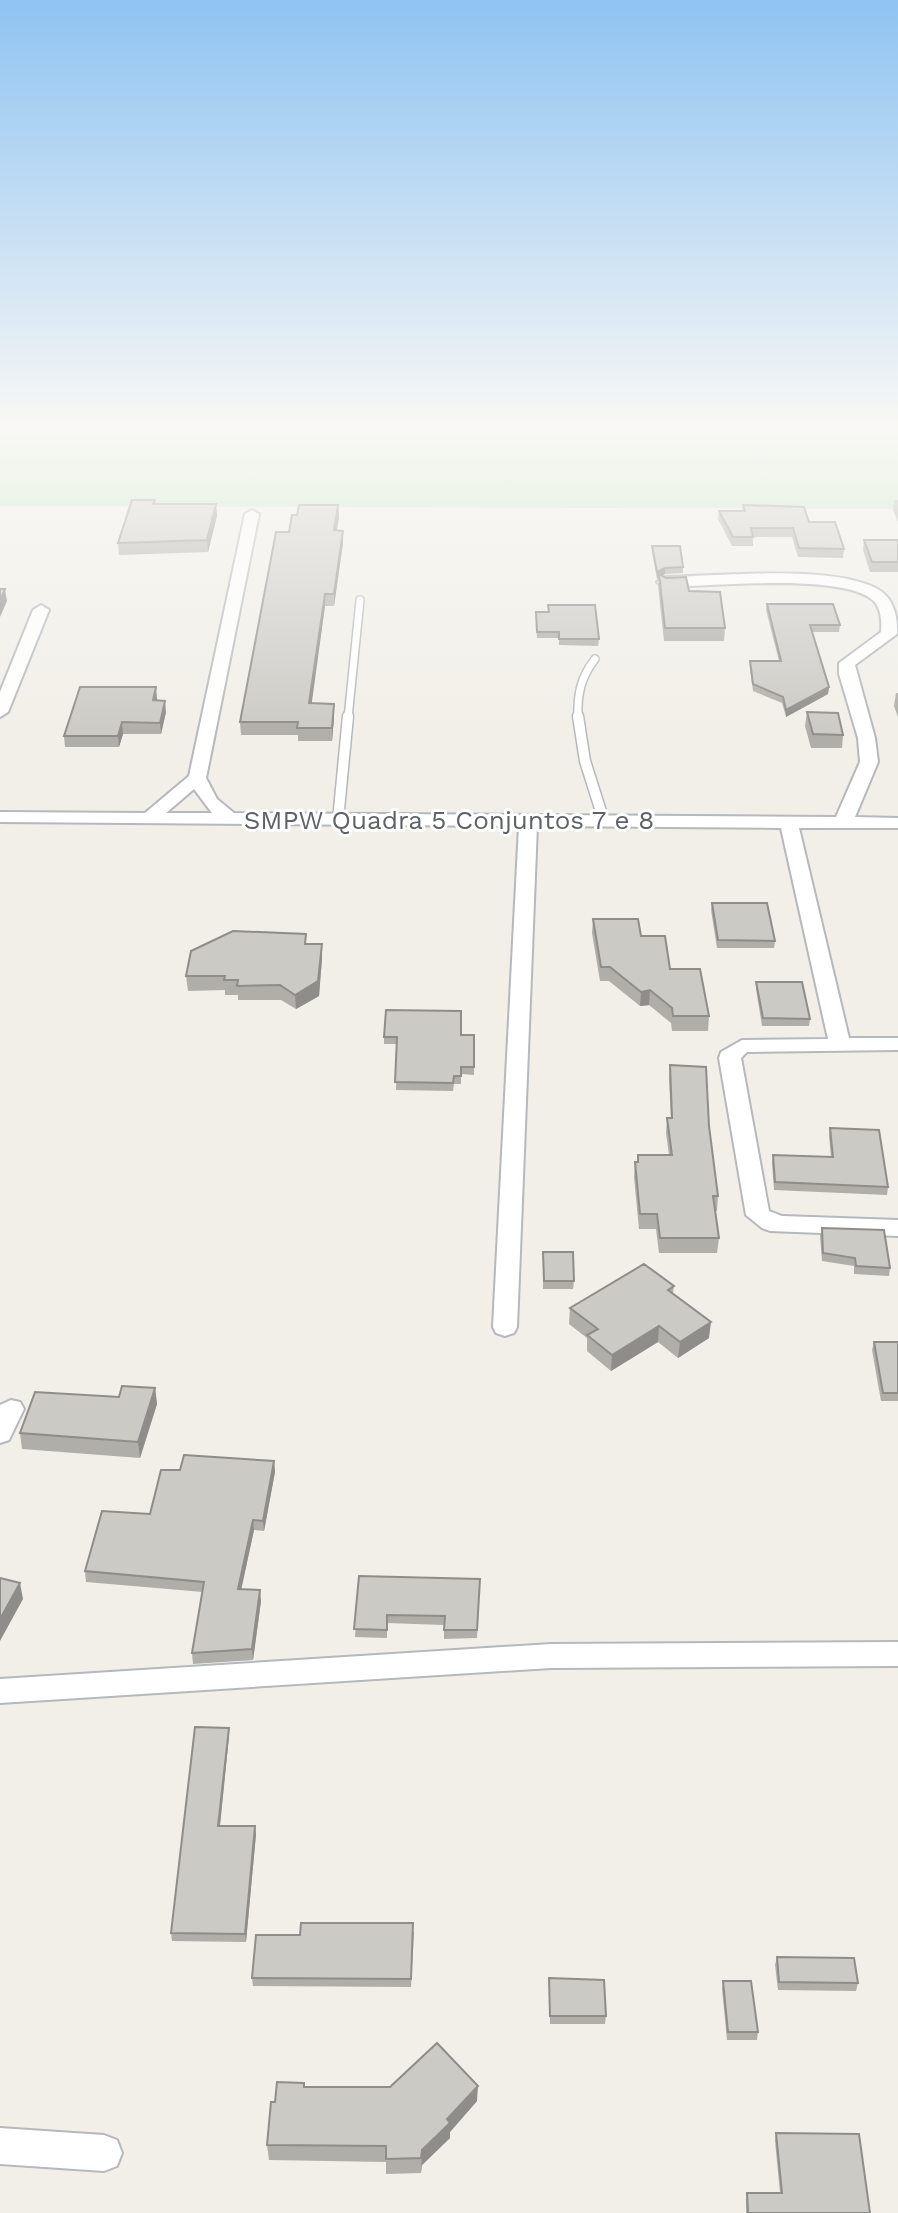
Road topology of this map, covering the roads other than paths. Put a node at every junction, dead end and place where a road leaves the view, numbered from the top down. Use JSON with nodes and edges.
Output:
{"nodes":[{"id":1,"x":249,"y":530,"type":"edge"},
{"id":2,"x":665,"y":582,"type":"edge"},
{"id":3,"x":360,"y":600,"type":"dead end"},
{"id":4,"x":41,"y":610,"type":"dead end"},
{"id":5,"x":595,"y":659,"type":"dead end"},
{"id":6,"x":0,"y":712,"type":"edge"},
{"id":7,"x":197,"y":778,"type":"junction"},
{"id":8,"x":0,"y":817,"type":"edge"},
{"id":9,"x":149,"y":818,"type":"junction"},
{"id":10,"x":230,"y":819,"type":"junction"},
{"id":11,"x":338,"y":820,"type":"junction"},
{"id":12,"x":528,"y":821,"type":"junction"},
{"id":13,"x":604,"y":821,"type":"junction"},
{"id":14,"x":845,"y":822,"type":"junction"},
{"id":15,"x":789,"y":823,"type":"junction"},
{"id":16,"x":898,"y":823,"type":"edge"},
{"id":17,"x":840,"y":1044,"type":"junction"},
{"id":18,"x":898,"y":1044,"type":"edge"},
{"id":19,"x":898,"y":1228,"type":"edge"},
{"id":20,"x":505,"y":1327,"type":"dead end"},
{"id":21,"x":898,"y":1654,"type":"edge"},
{"id":22,"x":0,"y":1691,"type":"edge"},
{"id":23,"x":0,"y":2146,"type":"edge"},
{"id":24,"x":104,"y":2153,"type":"dead end"}],
"edges":[{"from":1,"to":7,"type":"street"},
{"from":2,"to":14,"type":"street"},
{"from":3,"to":11,"type":"lane"},
{"from":4,"to":6,"type":"street"},
{"from":5,"to":13,"type":"lane"},
{"from":7,"to":9,"type":"street"},
{"from":7,"to":10,"type":"street"},
{"from":8,"to":9,"type":"street","name":"SMPW Quadra 5 Conjuntos 7 e 8"},
{"from":9,"to":10,"type":"street","name":"SMPW Quadra 5 Conjuntos 7 e 8"},
{"from":10,"to":11,"type":"street","name":"SMPW Quadra 5 Conjuntos 7 e 8"},
{"from":11,"to":12,"type":"street","name":"SMPW Quadra 5 Conjuntos 7 e 8"},
{"from":12,"to":13,"type":"street","name":"SMPW Quadra 5 Conjuntos 7 e 8"},
{"from":12,"to":20,"type":"street"},
{"from":13,"to":15,"type":"street","name":"SMPW Quadra 5 Conjuntos 7 e 8"},
{"from":14,"to":15,"type":"street","name":"SMPW Quadra 5 Conjuntos 7 e 8"},
{"from":14,"to":16,"type":"street","name":"SMPW Quadra 5 Conjuntos 7 e 8"},
{"from":15,"to":17,"type":"street"},
{"from":17,"to":18,"type":"street"},
{"from":17,"to":19,"type":"street"},
{"from":21,"to":22,"type":"street"},
{"from":23,"to":24,"type":"street"}]}
